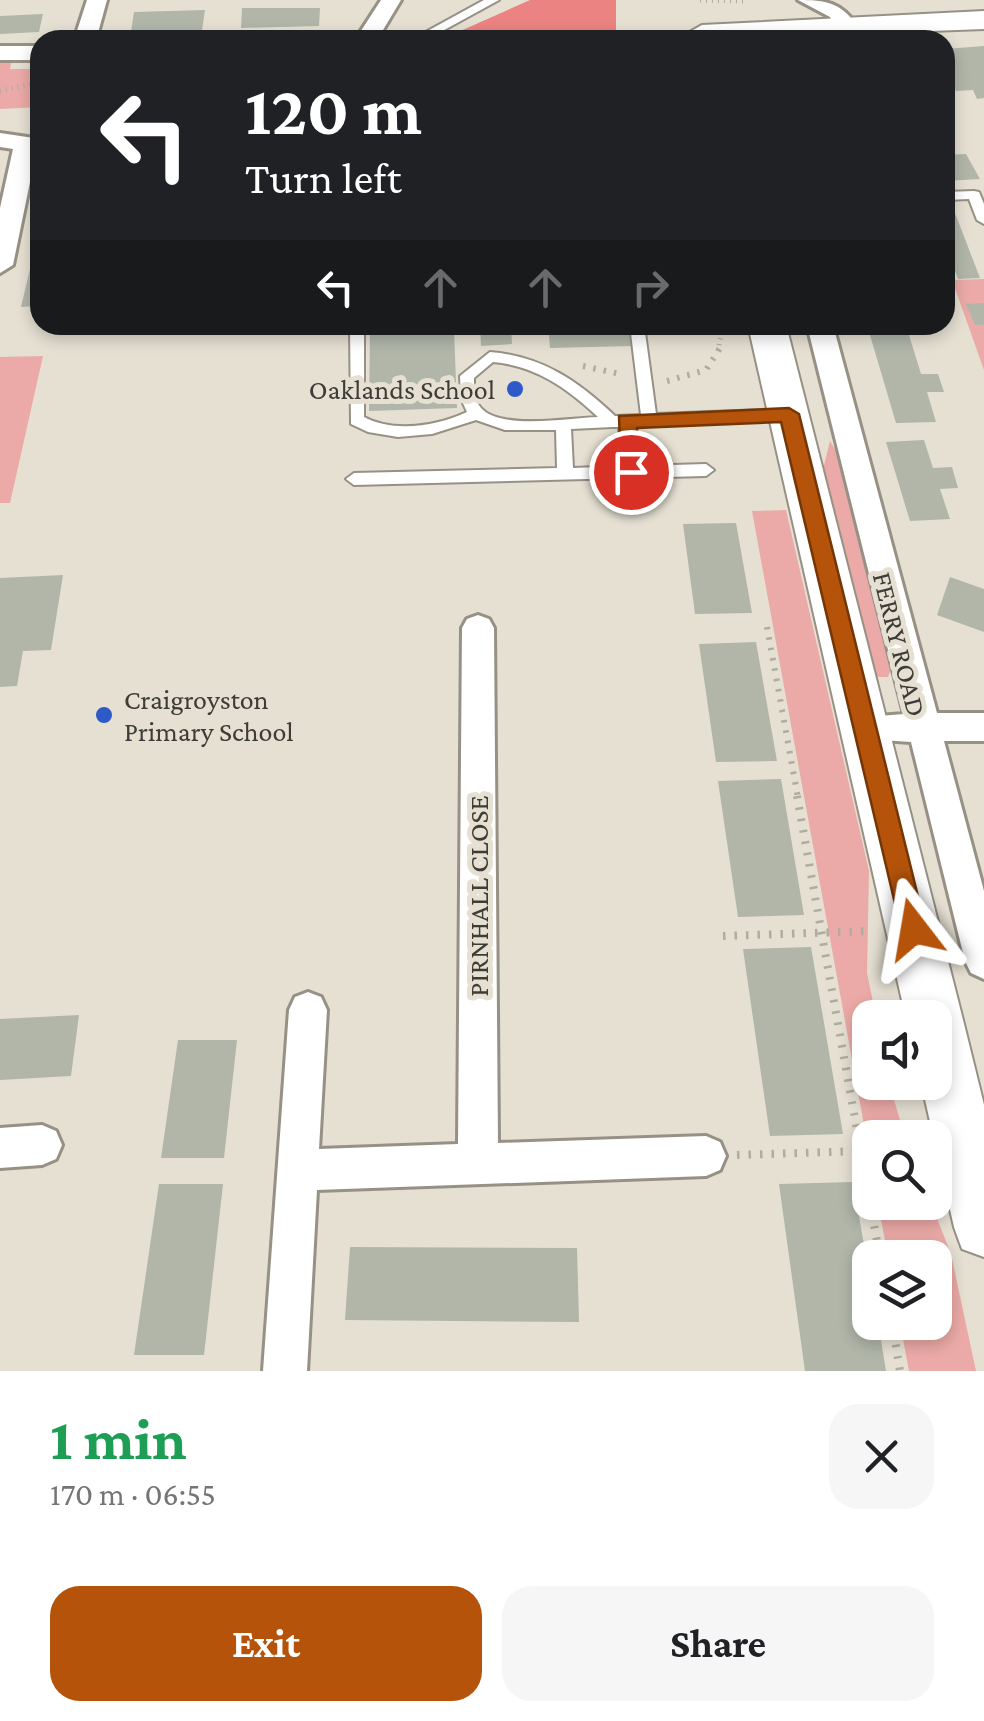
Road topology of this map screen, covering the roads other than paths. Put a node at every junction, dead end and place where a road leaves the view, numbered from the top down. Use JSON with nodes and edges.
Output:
{"nodes":[{"id":1,"x":97,"y":0,"type":"edge"},
{"id":2,"x":391,"y":0,"type":"edge"},
{"id":3,"x":493,"y":0,"type":"edge"},
{"id":4,"x":697,"y":0,"type":"edge"},
{"id":5,"x":808,"y":0,"type":"edge"},
{"id":6,"x":984,"y":20,"type":"edge"},
{"id":7,"x":88,"y":30,"type":"edge"},
{"id":8,"x":372,"y":30,"type":"edge"},
{"id":9,"x":435,"y":30,"type":"edge"},
{"id":10,"x":701,"y":30,"type":"edge"},
{"id":11,"x":840,"y":30,"type":"edge"},
{"id":12,"x":864,"y":30,"type":"edge"},
{"id":13,"x":30,"y":53,"type":"edge"},
{"id":14,"x":0,"y":54,"type":"edge"},
{"id":15,"x":0,"y":140,"type":"edge"},
{"id":16,"x":955,"y":196,"type":"edge"},
{"id":17,"x":984,"y":220,"type":"edge"},
{"id":18,"x":0,"y":265,"type":"edge"},
{"id":19,"x":356,"y":335,"type":"edge"},
{"id":20,"x":638,"y":335,"type":"edge"},
{"id":21,"x":770,"y":335,"type":"edge"},
{"id":22,"x":823,"y":335,"type":"edge"},
{"id":23,"x":789,"y":414,"type":"junction"},
{"id":24,"x":474,"y":415,"type":"junction"},
{"id":25,"x":649,"y":420,"type":"junction"},
{"id":26,"x":619,"y":422,"type":"junction"},
{"id":27,"x":562,"y":424,"type":"junction"},
{"id":28,"x":706,"y":470,"type":"dead end"},
{"id":29,"x":631,"y":472,"type":"junction"},
{"id":30,"x":565,"y":474,"type":"junction"},
{"id":31,"x":354,"y":479,"type":"dead end"},
{"id":32,"x":478,"y":628,"type":"dead end"},
{"id":33,"x":922,"y":727,"type":"junction"},
{"id":34,"x":984,"y":727,"type":"edge"},
{"id":35,"x":865,"y":728,"type":"junction"},
{"id":36,"x":984,"y":962,"type":"edge"},
{"id":37,"x":931,"y":1000,"type":"edge"},
{"id":38,"x":308,"y":1010,"type":"dead end"},
{"id":39,"x":952,"y":1091,"type":"edge"},
{"id":40,"x":42,"y":1145,"type":"dead end"},
{"id":41,"x":0,"y":1148,"type":"edge"},
{"id":42,"x":706,"y":1156,"type":"road end"},
{"id":43,"x":478,"y":1164,"type":"junction"},
{"id":44,"x":298,"y":1170,"type":"junction"},
{"id":45,"x":984,"y":1226,"type":"edge"},
{"id":46,"x":286,"y":1371,"type":"edge"}],
"edges":[{"from":1,"to":7,"type":"street"},
{"from":2,"to":8,"type":"street"},
{"from":3,"to":9,"type":"lane"},
{"from":4,"to":10,"type":"main road"},
{"from":5,"to":11,"type":"street"},
{"from":6,"to":12,"type":"main road"},
{"from":13,"to":14,"type":"street"},
{"from":15,"to":18,"type":"street"},
{"from":16,"to":17,"type":"lane"},
{"from":19,"to":24,"type":"lane"},
{"from":20,"to":25,"type":"lane"},
{"from":21,"to":23,"type":"main road","name":"FERRY ROAD"},
{"from":22,"to":33,"type":"street","name":"FERRY ROAD"},
{"from":23,"to":25,"type":"lane"},
{"from":23,"to":35,"type":"main road","name":"FERRY ROAD"},
{"from":24,"to":26,"type":"lane"},
{"from":24,"to":27,"type":"lane"},
{"from":25,"to":26,"type":"lane"},
{"from":26,"to":27,"type":"lane"},
{"from":26,"to":29,"type":"lane"},
{"from":27,"to":30,"type":"lane"},
{"from":28,"to":29,"type":"lane"},
{"from":29,"to":30,"type":"lane"},
{"from":30,"to":31,"type":"lane"},
{"from":32,"to":43,"type":"street","name":"PIRNHALL CLOSE"},
{"from":33,"to":34,"type":"street"},
{"from":33,"to":35,"type":"street"},
{"from":33,"to":36,"type":"street","name":"FERRY ROAD"},
{"from":35,"to":37,"type":"main road","name":"FERRY ROAD"},
{"from":38,"to":44,"type":"street"},
{"from":39,"to":45,"type":"main road","name":"FERRY ROAD"},
{"from":40,"to":41,"type":"street"},
{"from":42,"to":43,"type":"street"},
{"from":43,"to":44,"type":"street"},
{"from":44,"to":46,"type":"street"}]}
